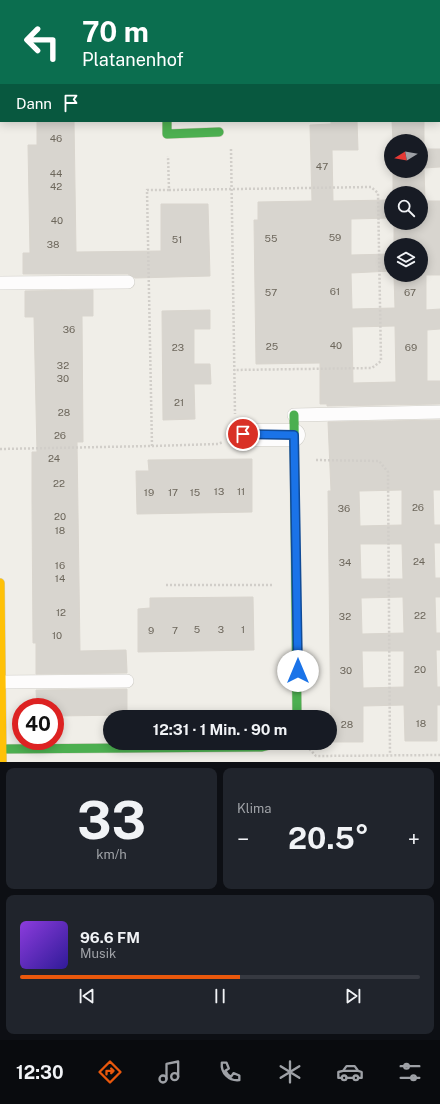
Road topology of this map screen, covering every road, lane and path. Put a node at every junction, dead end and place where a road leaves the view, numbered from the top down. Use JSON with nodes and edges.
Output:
{"nodes":[{"id":1,"x":167,"y":122,"type":"edge"},
{"id":2,"x":219,"y":132,"type":"dead end"},
{"id":3,"x":167,"y":134,"type":"junction"},
{"id":4,"x":231,"y":146,"type":"dead end"},
{"id":5,"x":232,"y":189,"type":"junction"},
{"id":6,"x":168,"y":190,"type":"junction"},
{"id":7,"x":128,"y":282,"type":"dead end"},
{"id":8,"x":0,"y":283,"type":"edge"},
{"id":9,"x":234,"y":370,"type":"junction"},
{"id":10,"x":440,"y":412,"type":"edge"},
{"id":11,"x":294,"y":425,"type":"junction"},
{"id":12,"x":239,"y":435,"type":"junction"},
{"id":13,"x":152,"y":446,"type":"junction"},
{"id":14,"x":0,"y":449,"type":"edge"},
{"id":15,"x":295,"y":460,"type":"junction"},
{"id":16,"x":0,"y":583,"type":"edge"},
{"id":17,"x":166,"y":584,"type":"dead end"},
{"id":18,"x":297,"y":585,"type":"junction"},
{"id":19,"x":127,"y":681,"type":"dead end"},
{"id":20,"x":1,"y":682,"type":"junction"},
{"id":21,"x":297,"y":710,"type":"edge"},
{"id":22,"x":103,"y":748,"type":"edge"},
{"id":23,"x":2,"y":749,"type":"junction"},
{"id":24,"x":310,"y":750,"type":"edge"},
{"id":25,"x":390,"y":755,"type":"junction"},
{"id":26,"x":440,"y":755,"type":"edge"},
{"id":27,"x":2,"y":762,"type":"edge"}],
"edges":[{"from":1,"to":3,"type":"street"},
{"from":2,"to":3,"type":"street"},
{"from":3,"to":6,"type":"path"},
{"from":4,"to":5,"type":"path"},
{"from":5,"to":6,"type":"path"},
{"from":5,"to":9,"type":"path"},
{"from":5,"to":9,"type":"path"},
{"from":6,"to":13,"type":"path"},
{"from":7,"to":8,"type":"lane"},
{"from":9,"to":12,"type":"path"},
{"from":10,"to":11,"type":"lane"},
{"from":11,"to":12,"type":"street"},
{"from":11,"to":15,"type":"street"},
{"from":12,"to":13,"type":"path"},
{"from":13,"to":14,"type":"path"},
{"from":15,"to":18,"type":"street"},
{"from":15,"to":25,"type":"path"},
{"from":16,"to":20,"type":"street"},
{"from":17,"to":18,"type":"path"},
{"from":18,"to":21,"type":"street"},
{"from":19,"to":20,"type":"lane"},
{"from":20,"to":23,"type":"street"},
{"from":22,"to":23,"type":"street"},
{"from":23,"to":27,"type":"street"},
{"from":24,"to":25,"type":"path"},
{"from":25,"to":26,"type":"path"}]}
